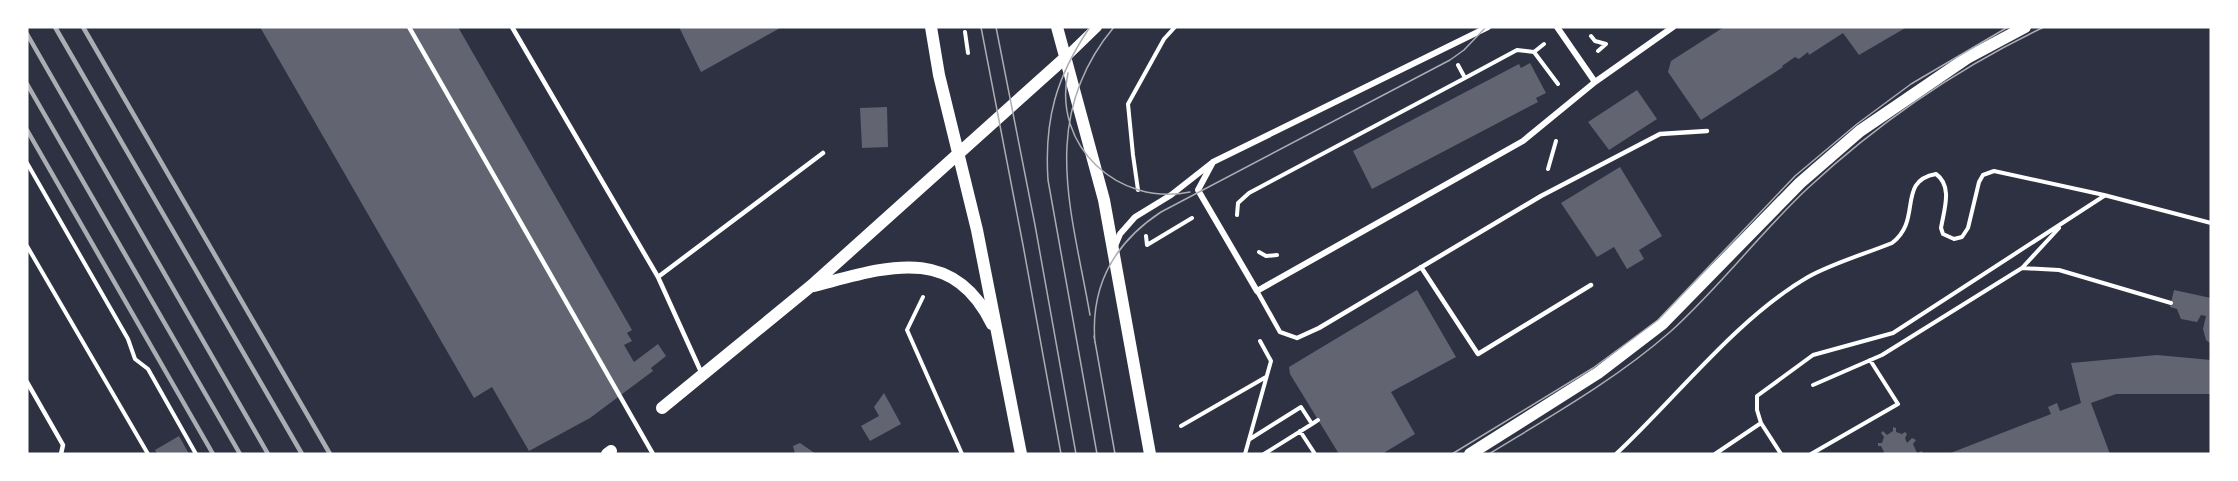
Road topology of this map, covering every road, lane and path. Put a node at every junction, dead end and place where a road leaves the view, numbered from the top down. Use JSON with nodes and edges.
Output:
{"nodes":[{"id":1,"x":410,"y":27,"type":"edge"},
{"id":2,"x":512,"y":27,"type":"edge"},
{"id":3,"x":931,"y":27,"type":"edge"},
{"id":4,"x":1057,"y":27,"type":"edge"},
{"id":5,"x":1097,"y":27,"type":"edge"},
{"id":6,"x":1175,"y":27,"type":"edge"},
{"id":7,"x":1488,"y":27,"type":"edge"},
{"id":8,"x":1557,"y":27,"type":"edge"},
{"id":9,"x":1673,"y":27,"type":"edge"},
{"id":10,"x":2025,"y":27,"type":"edge"},
{"id":11,"x":965,"y":32,"type":"dead end"},
{"id":12,"x":968,"y":53,"type":"dead end"},
{"id":13,"x":1066,"y":57,"type":"junction"},
{"id":14,"x":1465,"y":78,"type":"dead end"},
{"id":15,"x":1594,"y":82,"type":"junction"},
{"id":16,"x":1557,"y":85,"type":"dead end"},
{"id":17,"x":1554,"y":92,"type":"dead end"},
{"id":18,"x":1566,"y":106,"type":"junction"},
{"id":19,"x":1707,"y":131,"type":"dead end"},
{"id":20,"x":823,"y":153,"type":"dead end"},
{"id":21,"x":959,"y":153,"type":"junction"},
{"id":22,"x":1132,"y":155,"type":"dead end"},
{"id":23,"x":1214,"y":162,"type":"junction"},
{"id":24,"x":27,"y":163,"type":"edge"},
{"id":25,"x":2104,"y":195,"type":"junction"},
{"id":26,"x":1541,"y":196,"type":"junction"},
{"id":27,"x":1194,"y":217,"type":"dead end"},
{"id":28,"x":1239,"y":221,"type":"dead end"},
{"id":29,"x":2064,"y":223,"type":"junction"},
{"id":30,"x":2211,"y":223,"type":"edge"},
{"id":31,"x":1147,"y":245,"type":"dead end"},
{"id":32,"x":27,"y":246,"type":"edge"},
{"id":33,"x":1256,"y":250,"type":"dead end"},
{"id":34,"x":1113,"y":253,"type":"junction"},
{"id":35,"x":1278,"y":255,"type":"dead end"},
{"id":36,"x":1422,"y":267,"type":"junction"},
{"id":37,"x":2022,"y":268,"type":"junction"},
{"id":38,"x":658,"y":277,"type":"junction"},
{"id":39,"x":1591,"y":285,"type":"dead end"},
{"id":40,"x":811,"y":286,"type":"junction"},
{"id":41,"x":1257,"y":291,"type":"junction"},
{"id":42,"x":923,"y":297,"type":"dead end"},
{"id":43,"x":2171,"y":303,"type":"dead end"},
{"id":44,"x":1258,"y":338,"type":"dead end"},
{"id":45,"x":1000,"y":342,"type":"junction"},
{"id":46,"x":1870,"y":360,"type":"junction"},
{"id":47,"x":703,"y":376,"type":"junction"},
{"id":48,"x":1267,"y":376,"type":"junction"},
{"id":49,"x":27,"y":382,"type":"edge"},
{"id":50,"x":1813,"y":385,"type":"dead end"},
{"id":51,"x":662,"y":408,"type":"dead end"},
{"id":52,"x":1318,"y":420,"type":"dead end"},
{"id":53,"x":1761,"y":423,"type":"junction"},
{"id":54,"x":1312,"y":424,"type":"junction"},
{"id":55,"x":1180,"y":426,"type":"dead end"},
{"id":56,"x":1300,"y":432,"type":"junction"},
{"id":57,"x":1249,"y":439,"type":"junction"},
{"id":58,"x":61,"y":454,"type":"edge"},
{"id":59,"x":148,"y":454,"type":"edge"},
{"id":60,"x":196,"y":454,"type":"edge"},
{"id":61,"x":653,"y":454,"type":"edge"},
{"id":62,"x":962,"y":454,"type":"edge"},
{"id":63,"x":1021,"y":454,"type":"edge"},
{"id":64,"x":1150,"y":454,"type":"edge"},
{"id":65,"x":1245,"y":454,"type":"edge"},
{"id":66,"x":1264,"y":454,"type":"edge"},
{"id":67,"x":1315,"y":454,"type":"edge"},
{"id":68,"x":1470,"y":454,"type":"edge"},
{"id":69,"x":1616,"y":454,"type":"edge"},
{"id":70,"x":1715,"y":454,"type":"edge"},
{"id":71,"x":1781,"y":454,"type":"edge"},
{"id":72,"x":1811,"y":454,"type":"edge"}],
"edges":[{"from":1,"to":61,"type":"lane"},
{"from":2,"to":38,"type":"lane"},
{"from":3,"to":21,"type":"main road"},
{"from":4,"to":13,"type":"main road"},
{"from":5,"to":13,"type":"street"},
{"from":6,"to":22,"type":"path"},
{"from":7,"to":23,"type":"street"},
{"from":8,"to":15,"type":"street"},
{"from":9,"to":15,"type":"street"},
{"from":10,"to":68,"type":"main road"},
{"from":11,"to":12,"type":"path"},
{"from":13,"to":21,"type":"main road"},
{"from":13,"to":34,"type":"main road"},
{"from":14,"to":28,"type":"path"},
{"from":15,"to":18,"type":"street"},
{"from":16,"to":17,"type":"path"},
{"from":18,"to":26,"type":"path"},
{"from":18,"to":41,"type":"street"},
{"from":19,"to":26,"type":"lane"},
{"from":20,"to":38,"type":"lane"},
{"from":21,"to":40,"type":"main road"},
{"from":21,"to":45,"type":"main road"},
{"from":23,"to":34,"type":"street"},
{"from":23,"to":41,"type":"street"},
{"from":24,"to":60,"type":"path"},
{"from":25,"to":29,"type":"path"},
{"from":25,"to":30,"type":"path"},
{"from":25,"to":69,"type":"path"},
{"from":26,"to":36,"type":"lane"},
{"from":27,"to":31,"type":"path"},
{"from":29,"to":37,"type":"path"},
{"from":29,"to":53,"type":"path"},
{"from":32,"to":59,"type":"path"},
{"from":33,"to":35,"type":"path"},
{"from":34,"to":64,"type":"main road"},
{"from":36,"to":39,"type":"lane"},
{"from":36,"to":41,"type":"lane"},
{"from":37,"to":43,"type":"path"},
{"from":37,"to":46,"type":"path"},
{"from":38,"to":47,"type":"lane"},
{"from":40,"to":45,"type":"main road"},
{"from":40,"to":47,"type":"main road"},
{"from":42,"to":62,"type":"path"},
{"from":44,"to":48,"type":"path"},
{"from":45,"to":63,"type":"main road"},
{"from":46,"to":50,"type":"path"},
{"from":46,"to":72,"type":"path"},
{"from":47,"to":51,"type":"main road"},
{"from":48,"to":55,"type":"path"},
{"from":48,"to":57,"type":"path"},
{"from":49,"to":58,"type":"lane"},
{"from":52,"to":54,"type":"path"},
{"from":53,"to":70,"type":"path"},
{"from":53,"to":71,"type":"path"},
{"from":54,"to":56,"type":"path"},
{"from":54,"to":57,"type":"path"},
{"from":56,"to":66,"type":"path"},
{"from":56,"to":67,"type":"path"},
{"from":57,"to":65,"type":"path"}]}
